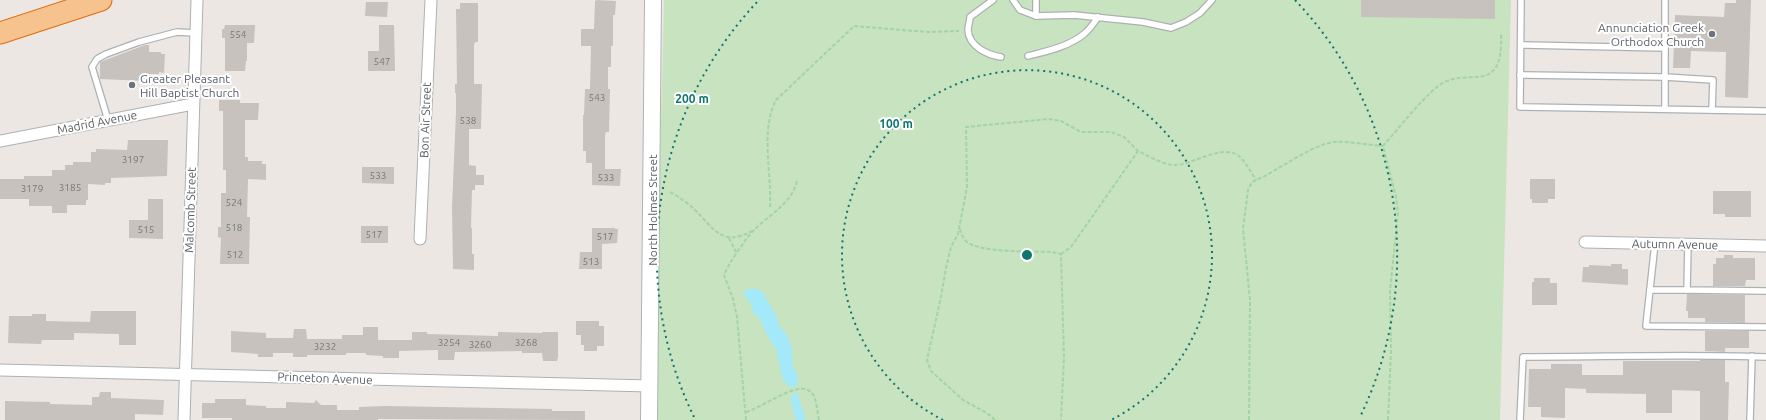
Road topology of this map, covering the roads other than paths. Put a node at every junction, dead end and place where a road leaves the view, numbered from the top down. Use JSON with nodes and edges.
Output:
{"nodes":[{"id":1,"x":101,"y":0,"type":"edge"},
{"id":2,"x":197,"y":0,"type":"edge"},
{"id":3,"x":430,"y":0,"type":"edge"},
{"id":4,"x":653,"y":0,"type":"edge"},
{"id":5,"x":993,"y":0,"type":"edge"},
{"id":6,"x":1013,"y":0,"type":"edge"},
{"id":7,"x":1036,"y":0,"type":"edge"},
{"id":8,"x":1212,"y":0,"type":"edge"},
{"id":9,"x":1521,"y":0,"type":"edge"},
{"id":10,"x":1665,"y":0,"type":"edge"},
{"id":11,"x":1036,"y":16,"type":"junction"},
{"id":12,"x":1098,"y":17,"type":"junction"},
{"id":13,"x":0,"y":33,"type":"edge"},
{"id":14,"x":196,"y":33,"type":"junction"},
{"id":15,"x":1520,"y":45,"type":"junction"},
{"id":16,"x":1665,"y":48,"type":"junction"},
{"id":17,"x":1028,"y":56,"type":"dead end"},
{"id":18,"x":1001,"y":58,"type":"dead end"},
{"id":19,"x":1520,"y":75,"type":"junction"},
{"id":20,"x":1665,"y":77,"type":"junction"},
{"id":21,"x":194,"y":104,"type":"junction"},
{"id":22,"x":1665,"y":109,"type":"junction"},
{"id":23,"x":1712,"y":110,"type":"junction"},
{"id":24,"x":1766,"y":111,"type":"edge"},
{"id":25,"x":108,"y":120,"type":"junction"},
{"id":26,"x":0,"y":141,"type":"edge"},
{"id":27,"x":420,"y":239,"type":"dead end"},
{"id":28,"x":1585,"y":242,"type":"dead end"},
{"id":29,"x":1655,"y":243,"type":"junction"},
{"id":30,"x":1688,"y":244,"type":"junction"},
{"id":31,"x":1766,"y":246,"type":"edge"},
{"id":32,"x":1650,"y":290,"type":"junction"},
{"id":33,"x":1687,"y":290,"type":"junction"},
{"id":34,"x":1766,"y":291,"type":"edge"},
{"id":35,"x":1766,"y":327,"type":"edge"},
{"id":36,"x":1752,"y":356,"type":"junction"},
{"id":37,"x":1766,"y":357,"type":"edge"},
{"id":38,"x":0,"y":370,"type":"edge"},
{"id":39,"x":185,"y":374,"type":"junction"},
{"id":40,"x":650,"y":386,"type":"junction"},
{"id":41,"x":184,"y":420,"type":"edge"},
{"id":42,"x":649,"y":420,"type":"edge"},
{"id":43,"x":1520,"y":420,"type":"edge"},
{"id":44,"x":1750,"y":420,"type":"edge"}],
"edges":[{"from":1,"to":13,"type":"highway"},
{"from":2,"to":14,"type":"street","name":"Malcomb Street"},
{"from":3,"to":27,"type":"street","name":"Bon Air Street"},
{"from":4,"to":40,"type":"main road","name":"North Holmes Street"},
{"from":5,"to":18,"type":"lane"},
{"from":6,"to":11,"type":"lane"},
{"from":7,"to":11,"type":"lane"},
{"from":8,"to":12,"type":"lane"},
{"from":9,"to":15,"type":"lane"},
{"from":10,"to":16,"type":"lane"},
{"from":11,"to":12,"type":"lane"},
{"from":12,"to":17,"type":"lane"},
{"from":14,"to":21,"type":"street","name":"Malcomb Street"},
{"from":14,"to":25,"type":"lane"},
{"from":15,"to":16,"type":"lane"},
{"from":15,"to":19,"type":"lane"},
{"from":16,"to":20,"type":"lane"},
{"from":19,"to":20,"type":"lane"},
{"from":19,"to":22,"type":"lane"},
{"from":20,"to":22,"type":"lane"},
{"from":20,"to":23,"type":"lane"},
{"from":21,"to":25,"type":"street","name":"Madrid Avenue"},
{"from":21,"to":39,"type":"street","name":"Malcomb Street"},
{"from":22,"to":23,"type":"lane"},
{"from":23,"to":24,"type":"lane"},
{"from":25,"to":26,"type":"street","name":"Madrid Avenue"},
{"from":28,"to":29,"type":"street","name":"Autumn Avenue"},
{"from":29,"to":30,"type":"street","name":"Autumn Avenue"},
{"from":29,"to":32,"type":"lane"},
{"from":30,"to":31,"type":"street","name":"Autumn Avenue"},
{"from":30,"to":33,"type":"lane"},
{"from":32,"to":33,"type":"lane"},
{"from":32,"to":35,"type":"lane"},
{"from":33,"to":34,"type":"lane"},
{"from":36,"to":37,"type":"lane"},
{"from":36,"to":43,"type":"lane"},
{"from":36,"to":44,"type":"lane"},
{"from":38,"to":39,"type":"street","name":"Princeton Avenue"},
{"from":39,"to":40,"type":"street","name":"Princeton Avenue"},
{"from":39,"to":41,"type":"street","name":"Malcomb Street"},
{"from":40,"to":42,"type":"main road","name":"North Holmes Street"}]}
